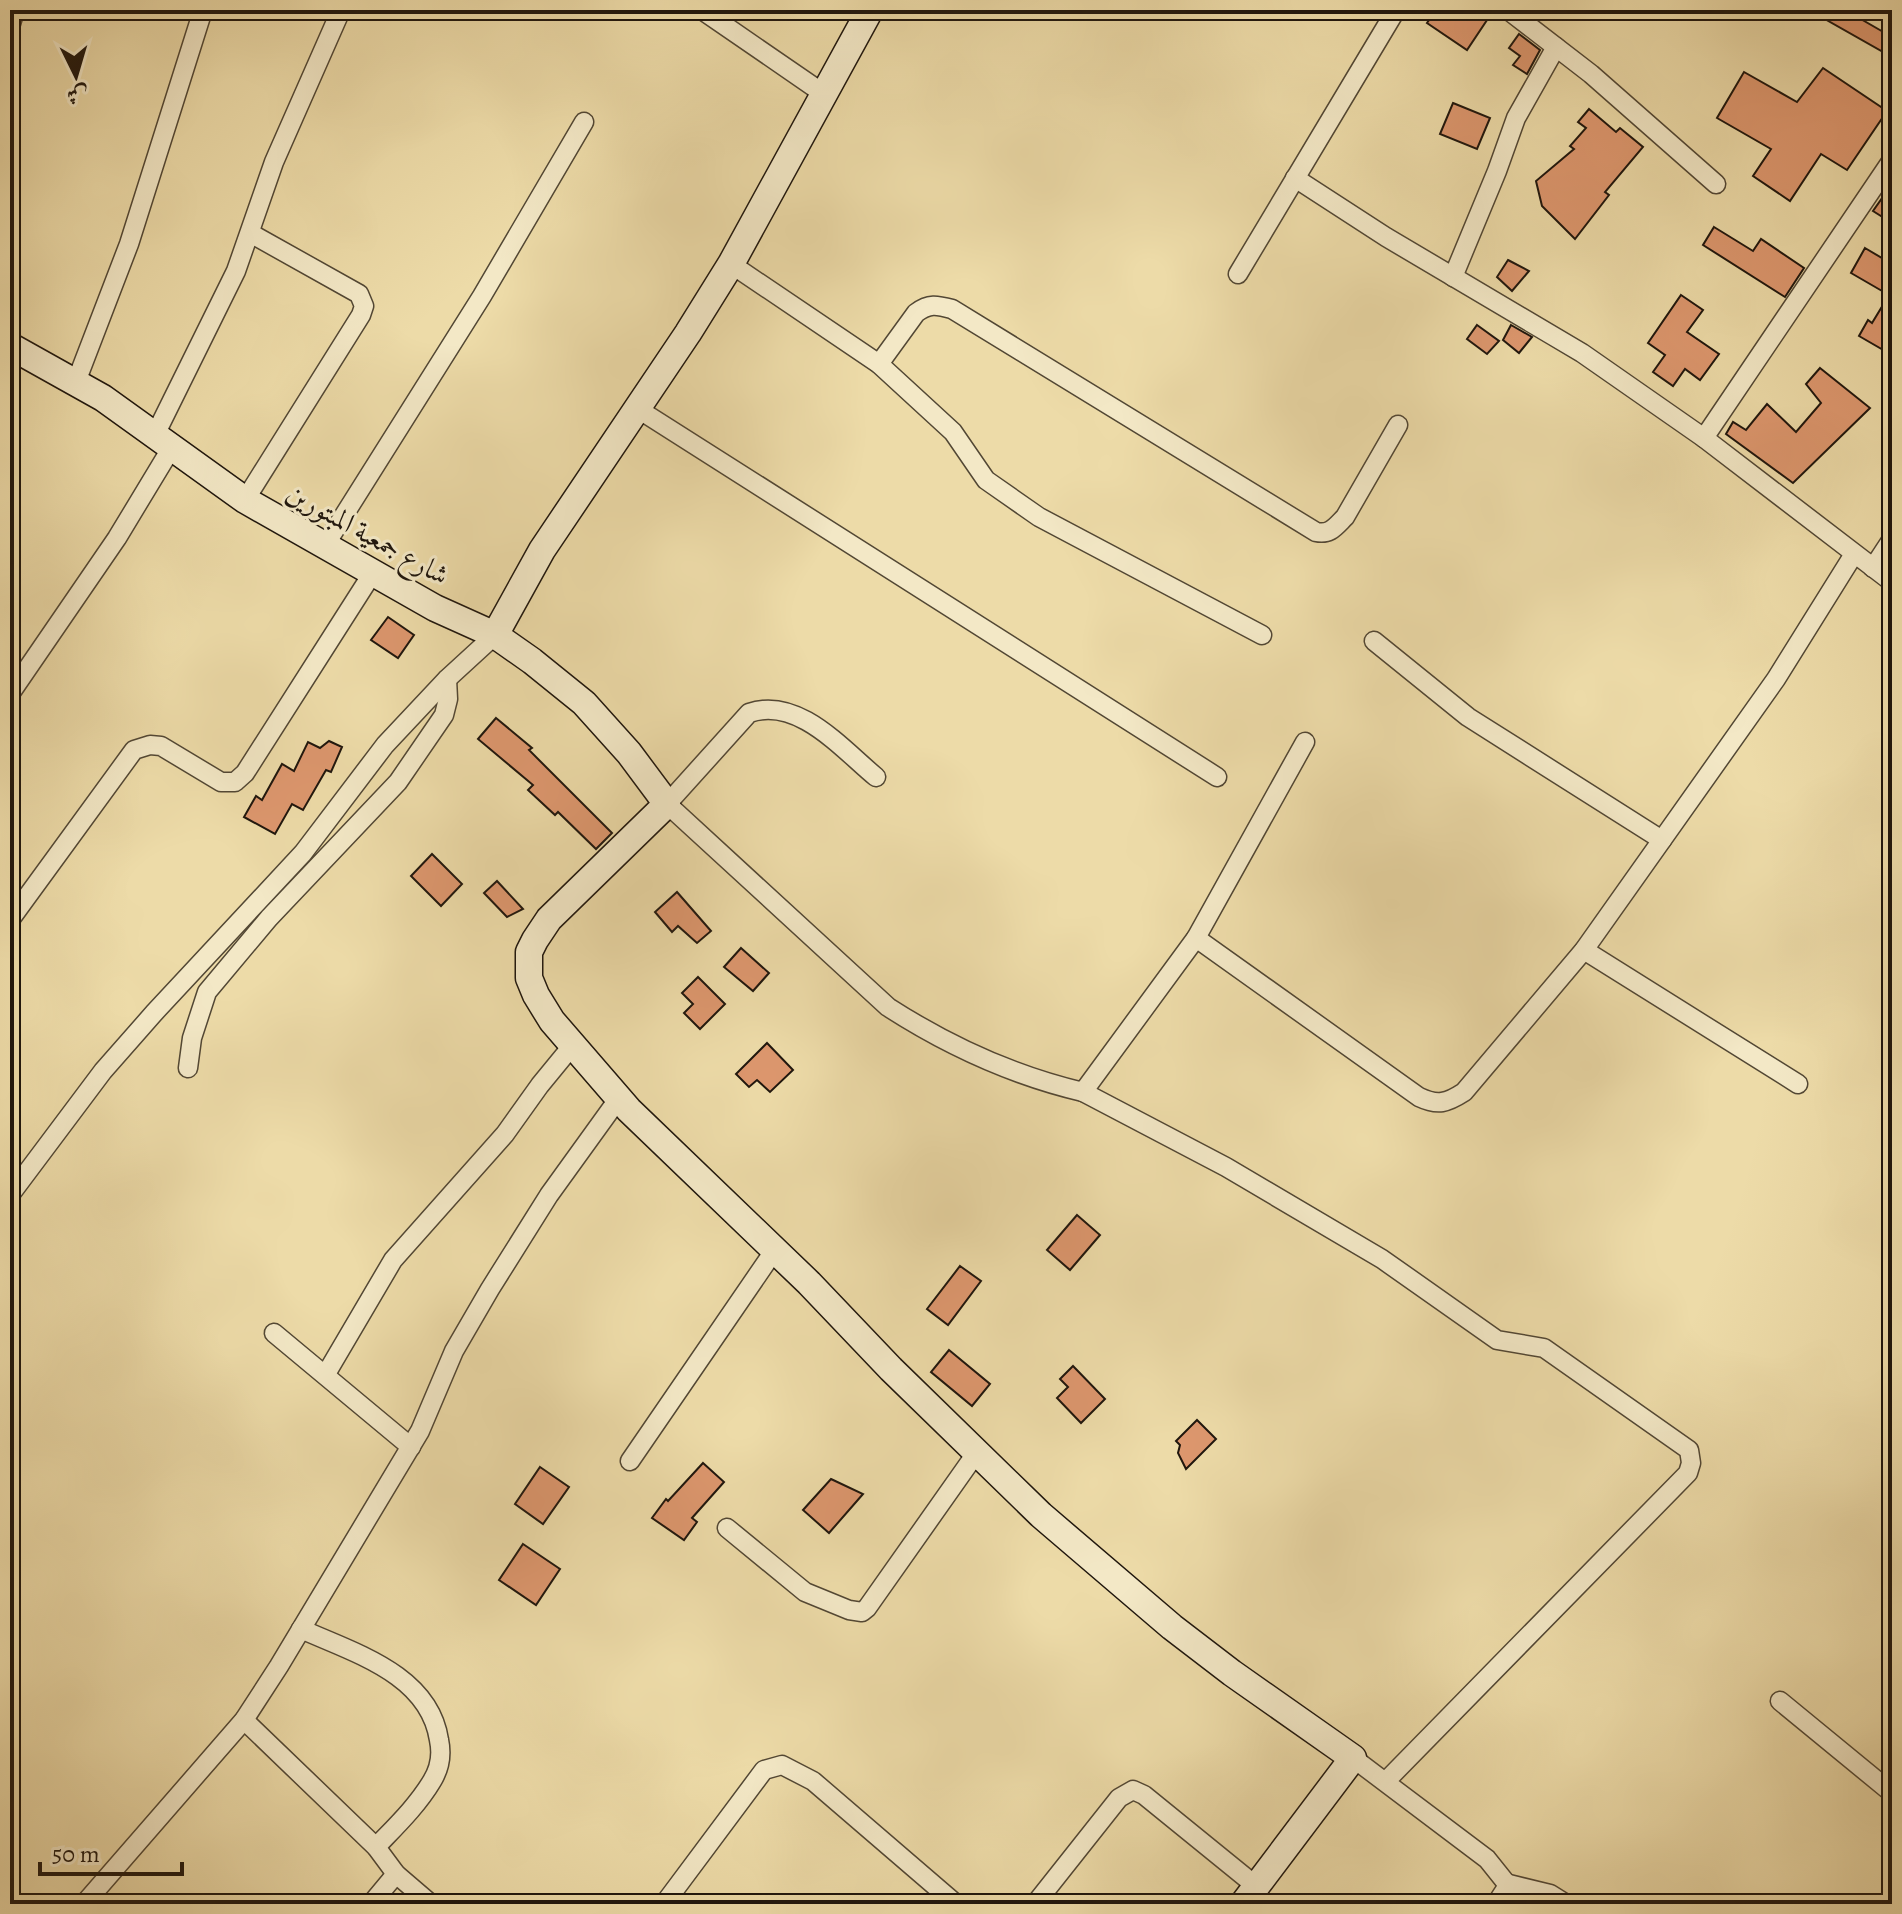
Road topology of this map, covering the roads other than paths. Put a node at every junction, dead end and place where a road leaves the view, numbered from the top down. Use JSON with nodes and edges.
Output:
{"nodes":[{"id":1,"x":15,"y":10,"type":"edge"},
{"id":2,"x":203,"y":10,"type":"edge"},
{"id":3,"x":341,"y":10,"type":"edge"},
{"id":4,"x":702,"y":10,"type":"edge"},
{"id":5,"x":870,"y":10,"type":"edge"},
{"id":6,"x":1396,"y":10,"type":"edge"},
{"id":7,"x":1508,"y":10,"type":"edge"},
{"id":8,"x":10,"y":27,"type":"edge"},
{"id":9,"x":1556,"y":47,"type":"junction"},
{"id":10,"x":824,"y":94,"type":"junction"},
{"id":11,"x":584,"y":122,"type":"dead end"},
{"id":12,"x":1892,"y":160,"type":"edge"},
{"id":13,"x":1295,"y":178,"type":"junction"},
{"id":14,"x":1716,"y":184,"type":"dead end"},
{"id":15,"x":250,"y":233,"type":"junction"},
{"id":16,"x":731,"y":264,"type":"junction"},
{"id":17,"x":1238,"y":274,"type":"dead end"},
{"id":18,"x":1453,"y":277,"type":"junction"},
{"id":19,"x":10,"y":346,"type":"edge"},
{"id":20,"x":879,"y":364,"type":"junction"},
{"id":21,"x":76,"y":382,"type":"junction"},
{"id":22,"x":638,"y":409,"type":"junction"},
{"id":23,"x":1398,"y":425,"type":"dead end"},
{"id":24,"x":1704,"y":438,"type":"junction"},
{"id":25,"x":163,"y":441,"type":"junction"},
{"id":26,"x":245,"y":500,"type":"junction"},
{"id":27,"x":1892,"y":539,"type":"edge"},
{"id":28,"x":324,"y":547,"type":"junction"},
{"id":29,"x":1854,"y":554,"type":"junction"},
{"id":30,"x":1873,"y":568,"type":"junction"},
{"id":31,"x":372,"y":574,"type":"junction"},
{"id":32,"x":1892,"y":582,"type":"edge"},
{"id":33,"x":495,"y":635,"type":"junction"},
{"id":34,"x":1262,"y":635,"type":"dead end"},
{"id":35,"x":1374,"y":641,"type":"dead end"},
{"id":36,"x":447,"y":679,"type":"junction"},
{"id":37,"x":10,"y":694,"type":"edge"},
{"id":38,"x":1305,"y":742,"type":"dead end"},
{"id":39,"x":876,"y":777,"type":"dead end"},
{"id":40,"x":1217,"y":777,"type":"dead end"},
{"id":41,"x":667,"y":804,"type":"junction"},
{"id":42,"x":1662,"y":840,"type":"junction"},
{"id":43,"x":10,"y":920,"type":"edge"},
{"id":44,"x":1196,"y":938,"type":"junction"},
{"id":45,"x":1584,"y":950,"type":"junction"},
{"id":46,"x":572,"y":1046,"type":"junction"},
{"id":47,"x":188,"y":1068,"type":"dead end"},
{"id":48,"x":1798,"y":1084,"type":"dead end"},
{"id":49,"x":1083,"y":1092,"type":"junction"},
{"id":50,"x":619,"y":1098,"type":"junction"},
{"id":51,"x":10,"y":1195,"type":"edge"},
{"id":52,"x":774,"y":1251,"type":"junction"},
{"id":53,"x":274,"y":1333,"type":"dead end"},
{"id":54,"x":326,"y":1374,"type":"junction"},
{"id":55,"x":411,"y":1447,"type":"junction"},
{"id":56,"x":977,"y":1452,"type":"junction"},
{"id":57,"x":630,"y":1461,"type":"dead end"},
{"id":58,"x":727,"y":1528,"type":"dead end"},
{"id":59,"x":301,"y":1629,"type":"junction"},
{"id":60,"x":1780,"y":1701,"type":"dead end"},
{"id":61,"x":244,"y":1720,"type":"junction"},
{"id":62,"x":1353,"y":1758,"type":"junction"},
{"id":63,"x":1386,"y":1781,"type":"junction"},
{"id":64,"x":1892,"y":1793,"type":"edge"},
{"id":65,"x":376,"y":1847,"type":"junction"},
{"id":66,"x":396,"y":1874,"type":"junction"},
{"id":67,"x":1509,"y":1884,"type":"junction"},
{"id":68,"x":1250,"y":1895,"type":"edge"},
{"id":69,"x":84,"y":1904,"type":"edge"},
{"id":70,"x":371,"y":1904,"type":"edge"},
{"id":71,"x":431,"y":1904,"type":"edge"},
{"id":72,"x":664,"y":1904,"type":"edge"},
{"id":73,"x":956,"y":1904,"type":"edge"},
{"id":74,"x":1035,"y":1904,"type":"edge"},
{"id":75,"x":1496,"y":1904,"type":"edge"},
{"id":76,"x":1523,"y":1904,"type":"edge"},
{"id":77,"x":1566,"y":1904,"type":"edge"}],
"edges":[{"from":1,"to":8,"type":"street"},
{"from":2,"to":21,"type":"street"},
{"from":3,"to":15,"type":"street"},
{"from":4,"to":10,"type":"street"},
{"from":5,"to":10,"type":"street"},
{"from":6,"to":13,"type":"street"},
{"from":7,"to":9,"type":"street"},
{"from":9,"to":14,"type":"street"},
{"from":9,"to":18,"type":"street"},
{"from":10,"to":16,"type":"street"},
{"from":11,"to":28,"type":"street"},
{"from":12,"to":24,"type":"street"},
{"from":13,"to":17,"type":"street"},
{"from":13,"to":18,"type":"street"},
{"from":15,"to":25,"type":"street"},
{"from":15,"to":26,"type":"street"},
{"from":16,"to":20,"type":"street"},
{"from":16,"to":22,"type":"street"},
{"from":18,"to":24,"type":"street"},
{"from":19,"to":21,"type":"street","name":"شارع جمعية المبتورين"},
{"from":20,"to":23,"type":"street"},
{"from":20,"to":34,"type":"street"},
{"from":21,"to":25,"type":"street","name":"شارع جمعية المبتورين"},
{"from":22,"to":33,"type":"street"},
{"from":22,"to":40,"type":"street"},
{"from":24,"to":29,"type":"street"},
{"from":25,"to":26,"type":"street","name":"شارع جمعية المبتورين"},
{"from":25,"to":37,"type":"street"},
{"from":26,"to":28,"type":"street","name":"شارع جمعية المبتورين"},
{"from":27,"to":30,"type":"street"},
{"from":28,"to":31,"type":"street","name":"شارع جمعية المبتورين"},
{"from":29,"to":30,"type":"street"},
{"from":29,"to":42,"type":"street"},
{"from":30,"to":32,"type":"street"},
{"from":31,"to":33,"type":"street","name":"شارع جمعية المبتورين"},
{"from":31,"to":43,"type":"street"},
{"from":33,"to":36,"type":"street"},
{"from":33,"to":41,"type":"street","name":"شارع جمعية المبتورين"},
{"from":35,"to":42,"type":"street"},
{"from":36,"to":47,"type":"street"},
{"from":36,"to":51,"type":"street"},
{"from":38,"to":44,"type":"street"},
{"from":39,"to":41,"type":"street"},
{"from":41,"to":46,"type":"street"},
{"from":41,"to":49,"type":"street"},
{"from":42,"to":45,"type":"street"},
{"from":44,"to":45,"type":"street"},
{"from":44,"to":49,"type":"street"},
{"from":45,"to":48,"type":"street"},
{"from":46,"to":50,"type":"street"},
{"from":46,"to":54,"type":"street"},
{"from":49,"to":63,"type":"street"},
{"from":50,"to":52,"type":"street"},
{"from":50,"to":55,"type":"street"},
{"from":52,"to":56,"type":"street"},
{"from":52,"to":57,"type":"street"},
{"from":53,"to":54,"type":"street"},
{"from":54,"to":55,"type":"street"},
{"from":55,"to":59,"type":"street"},
{"from":56,"to":58,"type":"street"},
{"from":56,"to":62,"type":"street"},
{"from":59,"to":61,"type":"street"},
{"from":59,"to":65,"type":"street"},
{"from":60,"to":64,"type":"street"},
{"from":61,"to":65,"type":"street"},
{"from":61,"to":69,"type":"street"},
{"from":62,"to":63,"type":"street"},
{"from":62,"to":68,"type":"street"},
{"from":63,"to":67,"type":"street"},
{"from":65,"to":66,"type":"street"},
{"from":66,"to":70,"type":"street"},
{"from":66,"to":71,"type":"street"},
{"from":67,"to":75,"type":"street"},
{"from":67,"to":76,"type":"street"},
{"from":67,"to":77,"type":"street"},
{"from":68,"to":74,"type":"street"},
{"from":72,"to":73,"type":"street"}]}
